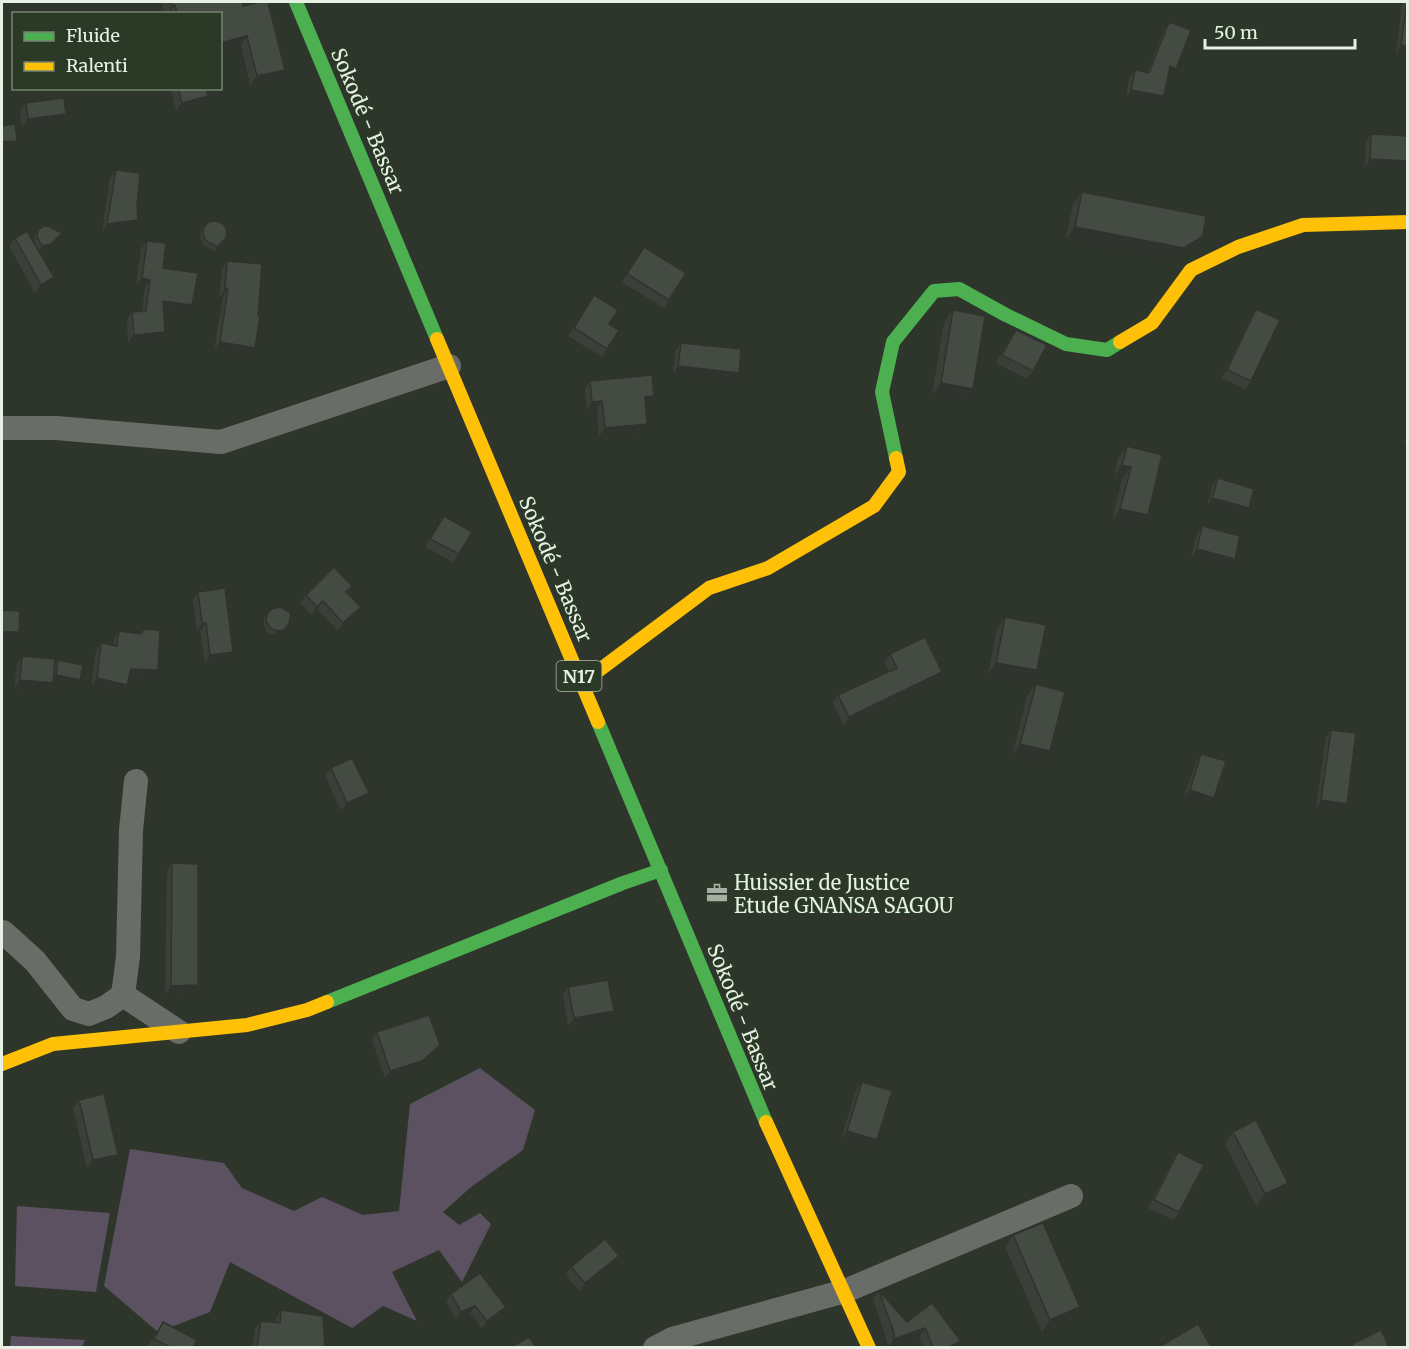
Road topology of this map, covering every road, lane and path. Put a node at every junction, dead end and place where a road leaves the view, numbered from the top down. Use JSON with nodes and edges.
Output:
{"nodes":[{"id":1,"x":296,"y":2,"type":"edge"},
{"id":2,"x":1407,"y":222,"type":"edge"},
{"id":3,"x":449,"y":366,"type":"junction"},
{"id":4,"x":2,"y":428,"type":"edge"},
{"id":5,"x":582,"y":683,"type":"junction"},
{"id":6,"x":136,"y":781,"type":"dead end"},
{"id":7,"x":662,"y":870,"type":"junction"},
{"id":8,"x":3,"y":932,"type":"edge"},
{"id":9,"x":123,"y":995,"type":"junction"},
{"id":10,"x":179,"y":1032,"type":"junction"},
{"id":11,"x":2,"y":1064,"type":"edge"},
{"id":12,"x":1071,"y":1196,"type":"dead end"},
{"id":13,"x":845,"y":1291,"type":"junction"},
{"id":14,"x":655,"y":1347,"type":"edge"},
{"id":15,"x":869,"y":1347,"type":"edge"}],
"edges":[{"from":1,"to":3,"type":"street","name":"Sokodé - Bassar","number":"N17"},
{"from":2,"to":5,"type":"street"},
{"from":3,"to":4,"type":"street"},
{"from":3,"to":5,"type":"street","name":"Sokodé - Bassar","number":"N17"},
{"from":5,"to":7,"type":"street","name":"Sokodé - Bassar","number":"N17"},
{"from":6,"to":9,"type":"street"},
{"from":7,"to":10,"type":"street"},
{"from":7,"to":13,"type":"street","name":"Sokodé - Bassar","number":"N17"},
{"from":8,"to":9,"type":"street"},
{"from":9,"to":10,"type":"street"},
{"from":10,"to":11,"type":"street"},
{"from":12,"to":13,"type":"street"},
{"from":13,"to":14,"type":"street"},
{"from":13,"to":15,"type":"street","name":"Sokodé - Bassar","number":"N17"}]}
